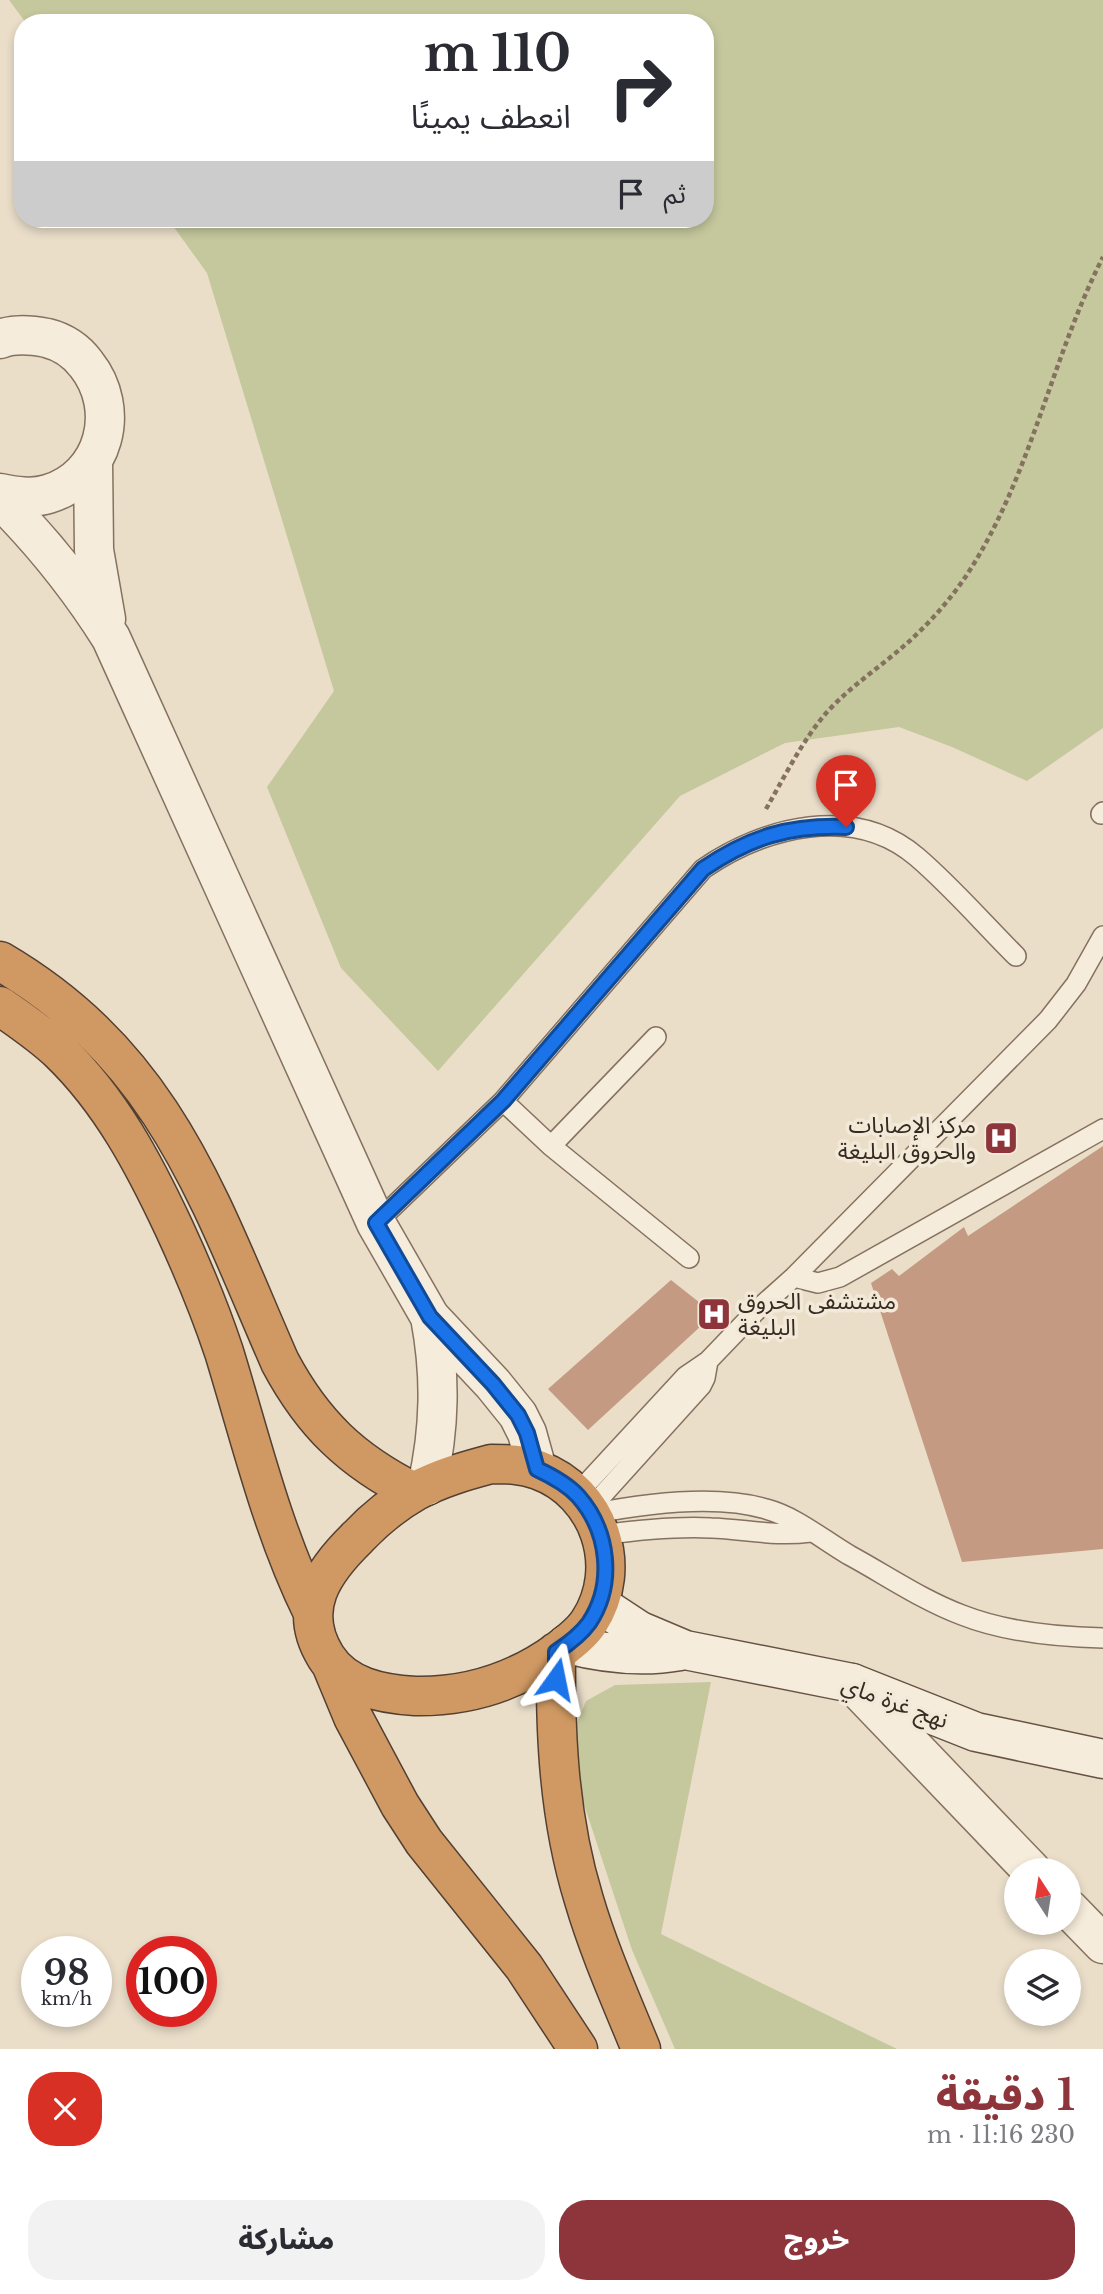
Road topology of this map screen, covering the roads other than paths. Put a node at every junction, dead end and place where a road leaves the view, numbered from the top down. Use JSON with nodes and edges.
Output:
{"nodes":[{"id":1,"x":0,"y":339,"type":"edge"},
{"id":2,"x":93,"y":461,"type":"junction"},
{"id":3,"x":0,"y":493,"type":"edge"},
{"id":4,"x":0,"y":499,"type":"edge"},
{"id":5,"x":111,"y":638,"type":"junction"},
{"id":6,"x":1103,"y":936,"type":"edge"},
{"id":7,"x":1016,"y":956,"type":"dead end"},
{"id":8,"x":0,"y":961,"type":"edge"},
{"id":9,"x":0,"y":1006,"type":"edge"},
{"id":10,"x":656,"y":1038,"type":"dead end"},
{"id":11,"x":503,"y":1101,"type":"junction"},
{"id":12,"x":1103,"y":1129,"type":"edge"},
{"id":13,"x":551,"y":1146,"type":"junction"},
{"id":14,"x":376,"y":1223,"type":"junction"},
{"id":15,"x":689,"y":1258,"type":"dead end"},
{"id":16,"x":794,"y":1277,"type":"junction"},
{"id":17,"x":430,"y":1317,"type":"junction"},
{"id":18,"x":537,"y":1469,"type":"junction"},
{"id":19,"x":421,"y":1489,"type":"junction"},
{"id":20,"x":590,"y":1513,"type":"junction"},
{"id":21,"x":599,"y":1604,"type":"junction"},
{"id":22,"x":313,"y":1613,"type":"junction"},
{"id":23,"x":1103,"y":1638,"type":"edge"},
{"id":24,"x":562,"y":1648,"type":"junction"},
{"id":25,"x":685,"y":1650,"type":"junction"},
{"id":26,"x":331,"y":1664,"type":"junction"},
{"id":27,"x":852,"y":1684,"type":"junction"},
{"id":28,"x":1103,"y":1759,"type":"edge"},
{"id":29,"x":1019,"y":1858,"type":"edge"},
{"id":30,"x":1082,"y":1922,"type":"edge"},
{"id":31,"x":1103,"y":1944,"type":"edge"},
{"id":32,"x":578,"y":2049,"type":"edge"},
{"id":33,"x":641,"y":2049,"type":"edge"}],
"edges":[{"from":1,"to":2,"type":"street"},
{"from":2,"to":3,"type":"street"},
{"from":2,"to":5,"type":"street"},
{"from":4,"to":5,"type":"street"},
{"from":5,"to":14,"type":"street"},
{"from":6,"to":16,"type":"lane"},
{"from":7,"to":11,"type":"lane"},
{"from":8,"to":19,"type":"highway"},
{"from":9,"to":22,"type":"highway"},
{"from":10,"to":13,"type":"lane"},
{"from":11,"to":13,"type":"lane"},
{"from":11,"to":14,"type":"lane"},
{"from":12,"to":16,"type":"lane"},
{"from":13,"to":15,"type":"lane"},
{"from":14,"to":17,"type":"street"},
{"from":16,"to":20,"type":"lane"},
{"from":17,"to":18,"type":"street"},
{"from":17,"to":19,"type":"street"},
{"from":18,"to":19,"type":"highway"},
{"from":18,"to":20,"type":"highway"},
{"from":19,"to":22,"type":"highway"},
{"from":20,"to":21,"type":"highway"},
{"from":20,"to":23,"type":"lane"},
{"from":21,"to":24,"type":"highway"},
{"from":21,"to":25,"type":"street","name":"نهج غرة ماي"},
{"from":22,"to":26,"type":"highway"},
{"from":24,"to":25,"type":"street","name":"نهج غرة ماي"},
{"from":24,"to":26,"type":"highway"},
{"from":24,"to":33,"type":"highway"},
{"from":25,"to":27,"type":"street","name":"نهج غرة ماي"},
{"from":26,"to":32,"type":"highway"},
{"from":27,"to":28,"type":"street","name":"نهج غرة ماي"},
{"from":27,"to":29,"type":"street"},
{"from":30,"to":31,"type":"street"}]}
